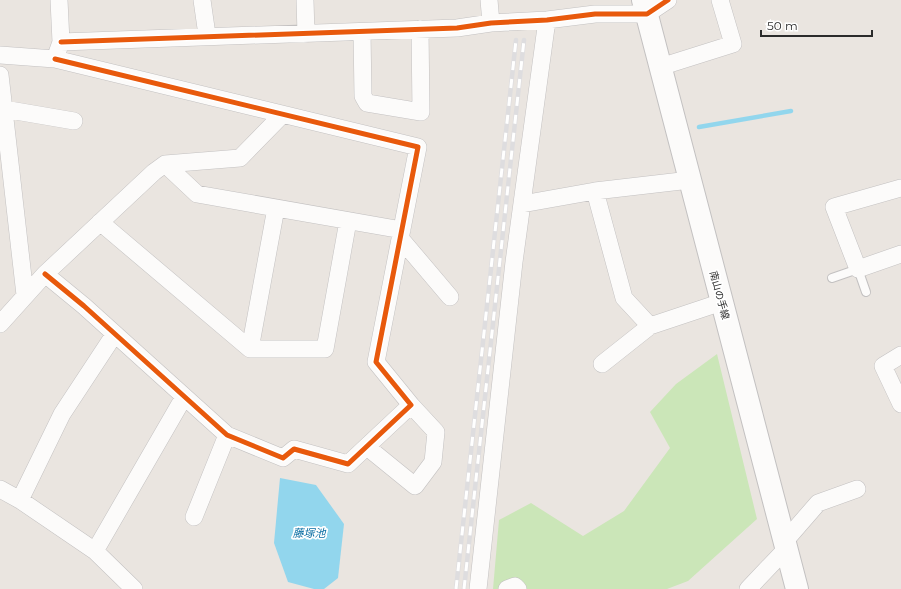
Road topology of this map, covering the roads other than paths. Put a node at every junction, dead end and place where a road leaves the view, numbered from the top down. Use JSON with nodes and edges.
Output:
{"nodes":[{"id":1,"x":59,"y":0,"type":"edge"},
{"id":2,"x":202,"y":0,"type":"edge"},
{"id":3,"x":305,"y":0,"type":"edge"},
{"id":4,"x":489,"y":0,"type":"edge"},
{"id":5,"x":668,"y":0,"type":"edge"},
{"id":6,"x":720,"y":0,"type":"edge"},
{"id":7,"x":645,"y":7,"type":"edge"},
{"id":8,"x":547,"y":20,"type":"junction"},
{"id":9,"x":491,"y":23,"type":"junction"},
{"id":10,"x":420,"y":29,"type":"junction"},
{"id":11,"x":362,"y":32,"type":"junction"},
{"id":12,"x":306,"y":34,"type":"junction"},
{"id":13,"x":207,"y":35,"type":"junction"},
{"id":14,"x":61,"y":42,"type":"junction"},
{"id":15,"x":0,"y":55,"type":"edge"},
{"id":16,"x":55,"y":59,"type":"junction"},
{"id":17,"x":660,"y":67,"type":"junction"},
{"id":18,"x":0,"y":75,"type":"edge"},
{"id":19,"x":4,"y":110,"type":"junction"},
{"id":20,"x":282,"y":115,"type":"junction"},
{"id":21,"x":74,"y":121,"type":"dead end"},
{"id":22,"x":165,"y":164,"type":"junction"},
{"id":23,"x":690,"y":180,"type":"junction"},
{"id":24,"x":901,"y":188,"type":"edge"},
{"id":25,"x":595,"y":191,"type":"junction"},
{"id":26,"x":522,"y":204,"type":"junction"},
{"id":27,"x":276,"y":208,"type":"junction"},
{"id":28,"x":348,"y":220,"type":"junction"},
{"id":29,"x":100,"y":222,"type":"junction"},
{"id":30,"x":401,"y":234,"type":"junction"},
{"id":31,"x":901,"y":254,"type":"edge"},
{"id":32,"x":858,"y":269,"type":"junction"},
{"id":33,"x":44,"y":274,"type":"junction"},
{"id":34,"x":832,"y":278,"type":"dead end"},
{"id":35,"x":866,"y":292,"type":"dead end"},
{"id":36,"x":25,"y":295,"type":"junction"},
{"id":37,"x":450,"y":297,"type":"dead end"},
{"id":38,"x":722,"y":302,"type":"junction"},
{"id":39,"x":0,"y":324,"type":"edge"},
{"id":40,"x":650,"y":326,"type":"junction"},
{"id":41,"x":114,"y":335,"type":"junction"},
{"id":42,"x":250,"y":349,"type":"junction"},
{"id":43,"x":901,"y":355,"type":"edge"},
{"id":44,"x":602,"y":364,"type":"dead end"},
{"id":45,"x":184,"y":397,"type":"junction"},
{"id":46,"x":901,"y":404,"type":"edge"},
{"id":47,"x":411,"y":405,"type":"junction"},
{"id":48,"x":226,"y":435,"type":"junction"},
{"id":49,"x":367,"y":447,"type":"junction"},
{"id":50,"x":0,"y":489,"type":"edge"},
{"id":51,"x":857,"y":489,"type":"dead end"},
{"id":52,"x":20,"y":500,"type":"junction"},
{"id":53,"x":194,"y":516,"type":"dead end"},
{"id":54,"x":786,"y":545,"type":"junction"},
{"id":55,"x":95,"y":551,"type":"junction"},
{"id":56,"x":134,"y":589,"type":"edge"},
{"id":57,"x":478,"y":589,"type":"edge"},
{"id":58,"x":507,"y":589,"type":"edge"},
{"id":59,"x":518,"y":589,"type":"edge"},
{"id":60,"x":748,"y":589,"type":"edge"},
{"id":61,"x":797,"y":589,"type":"edge"}],
"edges":[{"from":1,"to":14,"type":"street"},
{"from":2,"to":13,"type":"street"},
{"from":3,"to":12,"type":"street"},
{"from":4,"to":9,"type":"street"},
{"from":5,"to":7,"type":"street"},
{"from":6,"to":17,"type":"street"},
{"from":7,"to":8,"type":"street"},
{"from":7,"to":17,"type":"street","name":"南山の手線"},
{"from":8,"to":9,"type":"street"},
{"from":8,"to":26,"type":"street"},
{"from":9,"to":10,"type":"street"},
{"from":10,"to":11,"type":"street"},
{"from":10,"to":11,"type":"street"},
{"from":11,"to":12,"type":"street"},
{"from":12,"to":13,"type":"street"},
{"from":13,"to":14,"type":"street"},
{"from":14,"to":16,"type":"street"},
{"from":15,"to":16,"type":"street"},
{"from":16,"to":20,"type":"street"},
{"from":17,"to":23,"type":"street","name":"南山の手線"},
{"from":18,"to":19,"type":"street"},
{"from":19,"to":21,"type":"street"},
{"from":19,"to":36,"type":"street"},
{"from":20,"to":22,"type":"street"},
{"from":20,"to":30,"type":"street"},
{"from":22,"to":27,"type":"street"},
{"from":22,"to":29,"type":"street"},
{"from":23,"to":25,"type":"street"},
{"from":23,"to":38,"type":"street","name":"南山の手線"},
{"from":24,"to":32,"type":"street"},
{"from":25,"to":26,"type":"street"},
{"from":25,"to":40,"type":"street"},
{"from":26,"to":57,"type":"street"},
{"from":27,"to":28,"type":"street"},
{"from":27,"to":42,"type":"street"},
{"from":28,"to":30,"type":"street"},
{"from":28,"to":42,"type":"street"},
{"from":29,"to":33,"type":"street"},
{"from":29,"to":42,"type":"street"},
{"from":30,"to":37,"type":"street"},
{"from":30,"to":47,"type":"street"},
{"from":31,"to":32,"type":"street"},
{"from":32,"to":34,"type":"lane"},
{"from":32,"to":35,"type":"lane"},
{"from":33,"to":36,"type":"street"},
{"from":33,"to":41,"type":"street"},
{"from":36,"to":39,"type":"street"},
{"from":38,"to":40,"type":"street"},
{"from":38,"to":54,"type":"street","name":"南山の手線"},
{"from":40,"to":44,"type":"street"},
{"from":41,"to":45,"type":"street"},
{"from":41,"to":52,"type":"street"},
{"from":43,"to":46,"type":"street"},
{"from":45,"to":48,"type":"street"},
{"from":45,"to":55,"type":"street"},
{"from":47,"to":49,"type":"street"},
{"from":47,"to":49,"type":"street"},
{"from":48,"to":49,"type":"street"},
{"from":48,"to":53,"type":"street"},
{"from":50,"to":52,"type":"street"},
{"from":51,"to":54,"type":"street"},
{"from":52,"to":55,"type":"street"},
{"from":54,"to":60,"type":"street"},
{"from":54,"to":61,"type":"street","name":"南山の手線"},
{"from":55,"to":56,"type":"street"},
{"from":58,"to":59,"type":"street"}]}
